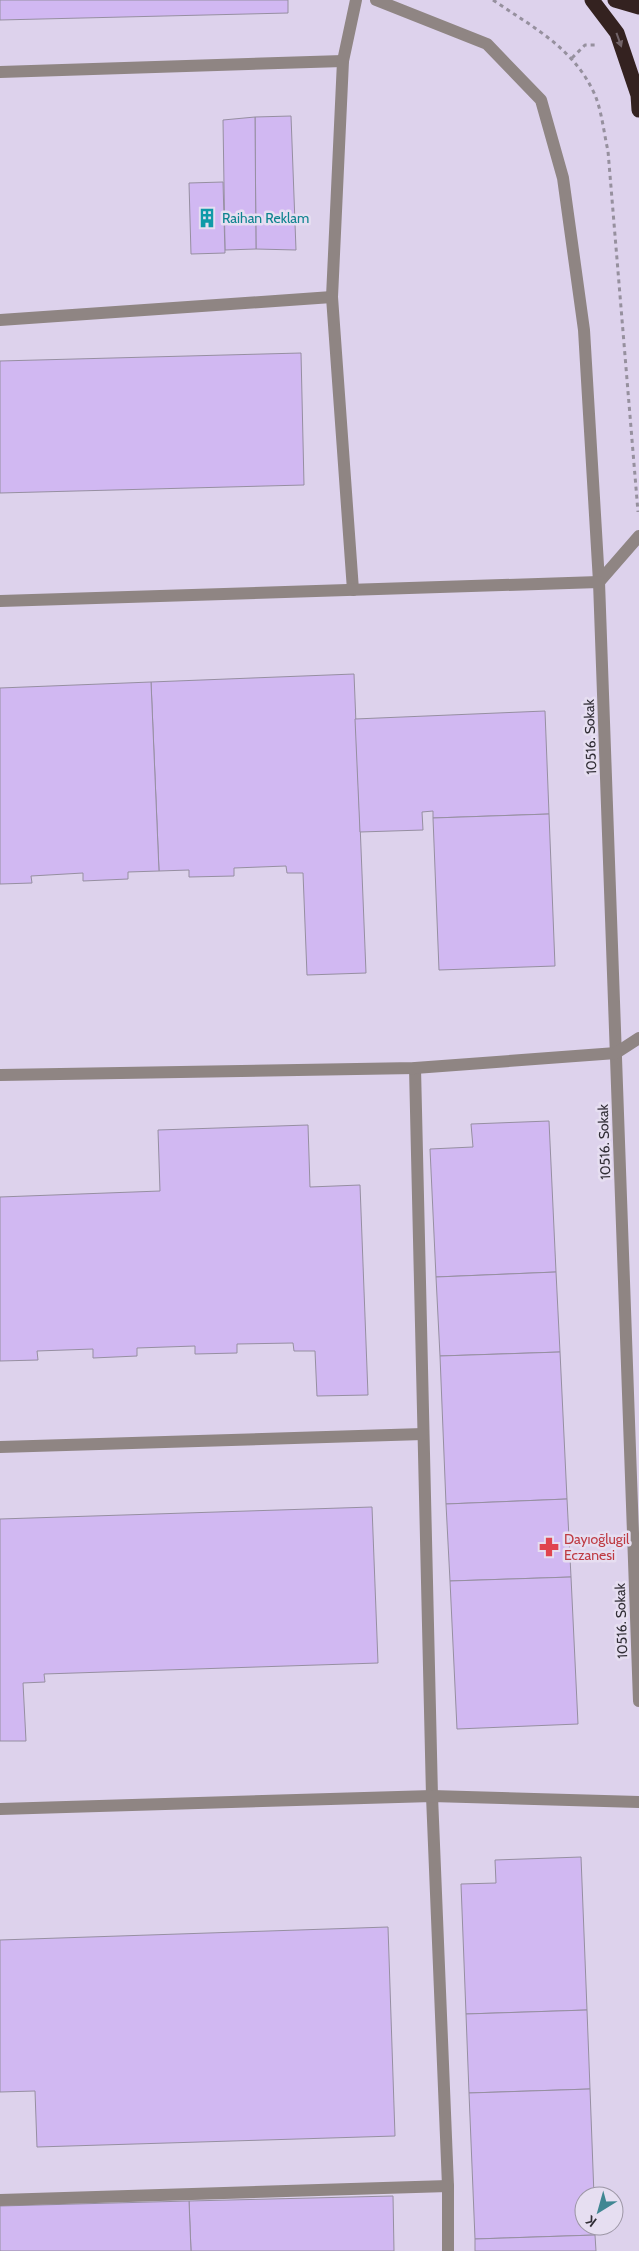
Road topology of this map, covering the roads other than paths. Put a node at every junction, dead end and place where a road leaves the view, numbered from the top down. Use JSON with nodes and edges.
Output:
{"nodes":[{"id":1,"x":356,"y":0,"type":"edge"},
{"id":2,"x":376,"y":0,"type":"edge"},
{"id":3,"x":592,"y":0,"type":"edge"},
{"id":4,"x":615,"y":0,"type":"edge"},
{"id":5,"x":639,"y":6,"type":"edge"},
{"id":6,"x":343,"y":60,"type":"junction"},
{"id":7,"x":0,"y":72,"type":"edge"},
{"id":8,"x":639,"y":110,"type":"edge"},
{"id":9,"x":332,"y":297,"type":"junction"},
{"id":10,"x":0,"y":320,"type":"edge"},
{"id":11,"x":639,"y":536,"type":"edge"},
{"id":12,"x":599,"y":582,"type":"junction"},
{"id":13,"x":353,"y":590,"type":"junction"},
{"id":14,"x":0,"y":601,"type":"edge"},
{"id":15,"x":639,"y":1038,"type":"edge"},
{"id":16,"x":616,"y":1054,"type":"junction"},
{"id":17,"x":415,"y":1068,"type":"junction"},
{"id":18,"x":0,"y":1075,"type":"edge"},
{"id":19,"x":423,"y":1434,"type":"junction"},
{"id":20,"x":0,"y":1447,"type":"edge"},
{"id":21,"x":639,"y":1701,"type":"edge"},
{"id":22,"x":432,"y":1796,"type":"junction"},
{"id":23,"x":639,"y":1802,"type":"edge"},
{"id":24,"x":0,"y":1809,"type":"edge"},
{"id":25,"x":448,"y":2186,"type":"junction"},
{"id":26,"x":0,"y":2200,"type":"edge"},
{"id":27,"x":448,"y":2251,"type":"edge"}],
"edges":[{"from":1,"to":6,"type":"street"},
{"from":2,"to":12,"type":"street","name":"10516. Sokak"},
{"from":3,"to":8,"type":"highway","one_way":true},
{"from":4,"to":5,"type":"highway"},
{"from":6,"to":7,"type":"street"},
{"from":6,"to":9,"type":"street"},
{"from":9,"to":10,"type":"street"},
{"from":9,"to":13,"type":"street"},
{"from":11,"to":12,"type":"street"},
{"from":12,"to":13,"type":"street"},
{"from":12,"to":16,"type":"street","name":"10516. Sokak"},
{"from":13,"to":14,"type":"street"},
{"from":15,"to":16,"type":"street"},
{"from":16,"to":17,"type":"street"},
{"from":16,"to":21,"type":"street","name":"10516. Sokak"},
{"from":17,"to":18,"type":"street"},
{"from":17,"to":19,"type":"street"},
{"from":19,"to":20,"type":"street"},
{"from":19,"to":22,"type":"street"},
{"from":22,"to":23,"type":"street"},
{"from":22,"to":24,"type":"street"},
{"from":22,"to":25,"type":"street"},
{"from":25,"to":26,"type":"street"},
{"from":25,"to":27,"type":"street"}]}
